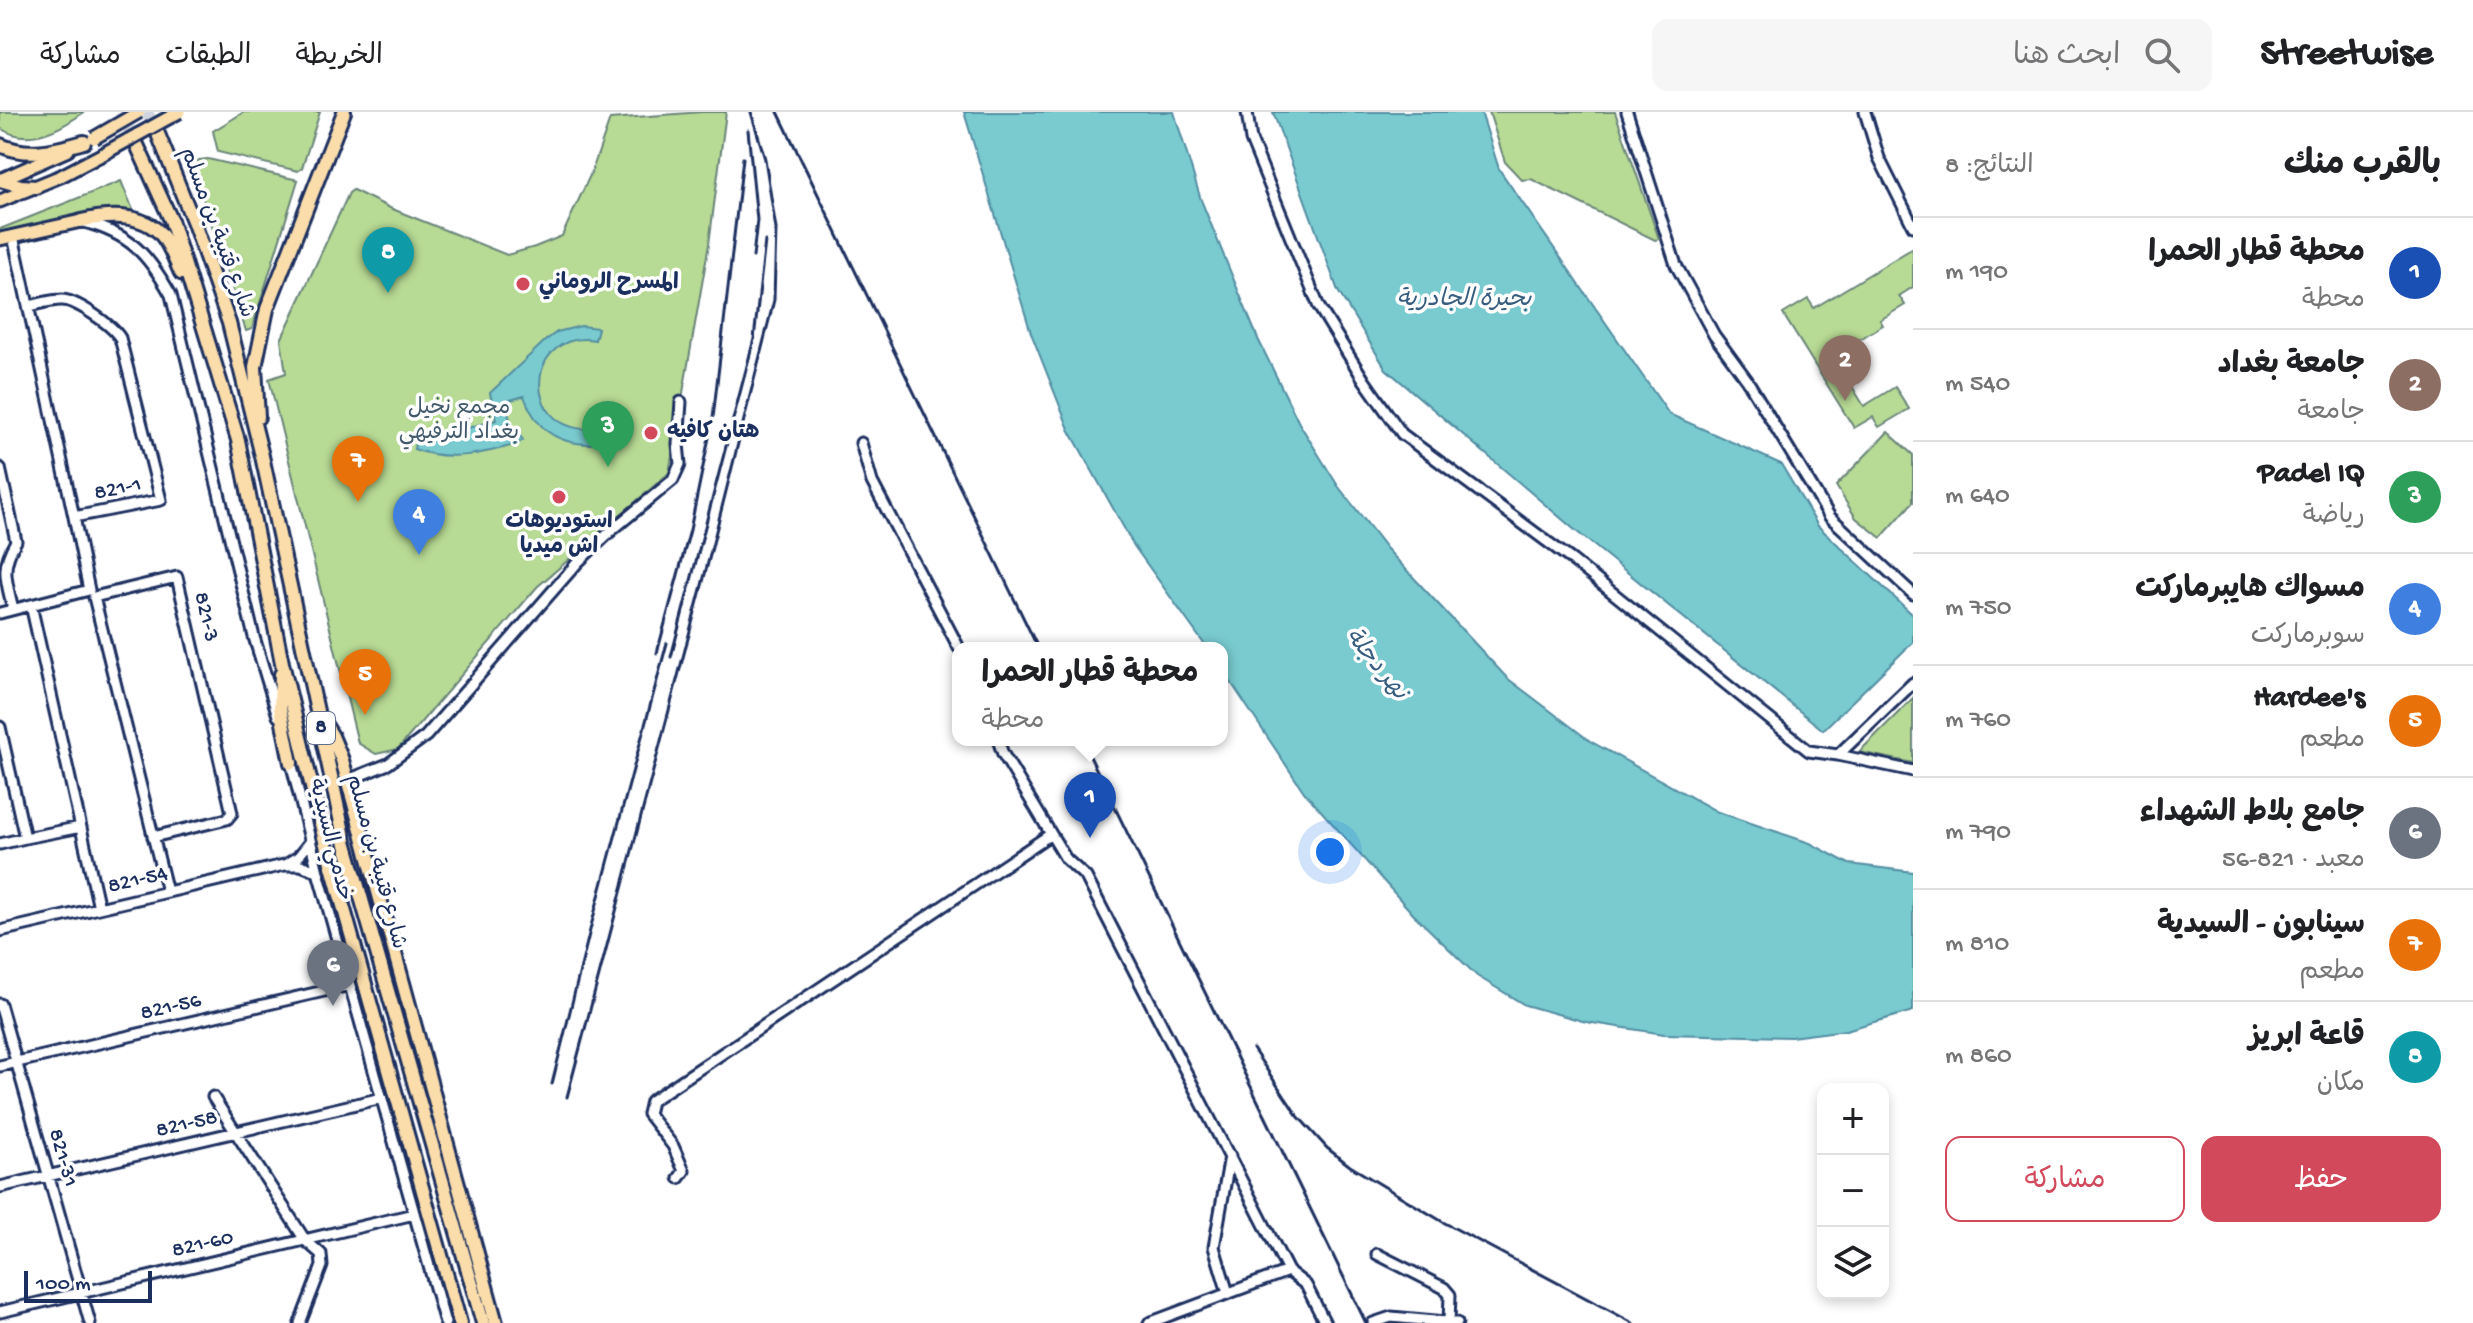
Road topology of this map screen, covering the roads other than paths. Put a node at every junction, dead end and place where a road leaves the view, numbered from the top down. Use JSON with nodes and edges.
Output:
{"nodes":[{"id":1,"x":139,"y":112,"type":"edge"},
{"id":2,"x":179,"y":112,"type":"edge"},
{"id":3,"x":344,"y":112,"type":"edge"},
{"id":4,"x":1247,"y":112,"type":"edge"},
{"id":5,"x":1627,"y":112,"type":"edge"},
{"id":6,"x":1865,"y":112,"type":"edge"},
{"id":7,"x":158,"y":134,"type":"tunnel mouth"},
{"id":8,"x":89,"y":140,"type":"junction"},
{"id":9,"x":0,"y":145,"type":"edge"},
{"id":10,"x":137,"y":145,"type":"tunnel mouth"},
{"id":11,"x":0,"y":180,"type":"edge"},
{"id":12,"x":36,"y":187,"type":"junction"},
{"id":13,"x":0,"y":201,"type":"edge"},
{"id":14,"x":81,"y":221,"type":"junction"},
{"id":15,"x":1913,"y":226,"type":"edge"},
{"id":16,"x":13,"y":236,"type":"junction"},
{"id":17,"x":0,"y":239,"type":"edge"},
{"id":18,"x":29,"y":306,"type":"junction"},
{"id":19,"x":200,"y":316,"type":"junction"},
{"id":20,"x":681,"y":402,"type":"dead end"},
{"id":21,"x":861,"y":443,"type":"dead end"},
{"id":22,"x":262,"y":456,"type":"junction"},
{"id":23,"x":0,"y":468,"type":"edge"},
{"id":24,"x":74,"y":517,"type":"junction"},
{"id":25,"x":1,"y":565,"type":"edge"},
{"id":26,"x":1913,"y":594,"type":"edge"},
{"id":27,"x":31,"y":605,"type":"junction"},
{"id":28,"x":13,"y":609,"type":"junction"},
{"id":29,"x":0,"y":613,"type":"edge"},
{"id":30,"x":956,"y":642,"type":"edge"},
{"id":31,"x":282,"y":663,"type":"junction"},
{"id":32,"x":1913,"y":683,"type":"edge"},
{"id":33,"x":318,"y":715,"type":"junction"},
{"id":34,"x":0,"y":727,"type":"edge"},
{"id":35,"x":1000,"y":746,"type":"edge"},
{"id":36,"x":1838,"y":755,"type":"junction"},
{"id":37,"x":291,"y":763,"type":"junction"},
{"id":38,"x":4,"y":764,"type":"edge"},
{"id":39,"x":1913,"y":771,"type":"edge"},
{"id":40,"x":348,"y":780,"type":"junction"},
{"id":41,"x":81,"y":827,"type":"junction"},
{"id":42,"x":1051,"y":834,"type":"junction"},
{"id":43,"x":153,"y":837,"type":"junction"},
{"id":44,"x":25,"y":838,"type":"junction"},
{"id":45,"x":310,"y":841,"type":"junction"},
{"id":46,"x":0,"y":844,"type":"edge"},
{"id":47,"x":284,"y":865,"type":"junction"},
{"id":48,"x":318,"y":872,"type":"junction"},
{"id":49,"x":167,"y":892,"type":"junction"},
{"id":50,"x":99,"y":908,"type":"junction"},
{"id":51,"x":0,"y":931,"type":"edge"},
{"id":52,"x":350,"y":985,"type":"junction"},
{"id":53,"x":0,"y":1004,"type":"edge"},
{"id":54,"x":16,"y":1062,"type":"junction"},
{"id":55,"x":0,"y":1066,"type":"edge"},
{"id":56,"x":213,"y":1097,"type":"dead end"},
{"id":57,"x":382,"y":1098,"type":"junction"},
{"id":58,"x":233,"y":1132,"type":"junction"},
{"id":59,"x":1230,"y":1156,"type":"junction"},
{"id":60,"x":48,"y":1176,"type":"junction"},
{"id":61,"x":679,"y":1178,"type":"dead end"},
{"id":62,"x":0,"y":1187,"type":"edge"},
{"id":63,"x":414,"y":1214,"type":"junction"},
{"id":64,"x":305,"y":1240,"type":"junction"},
{"id":65,"x":1377,"y":1254,"type":"dead end"},
{"id":66,"x":1288,"y":1271,"type":"junction"},
{"id":67,"x":81,"y":1293,"type":"junction"},
{"id":68,"x":1228,"y":1293,"type":"junction"},
{"id":69,"x":0,"y":1312,"type":"edge"},
{"id":70,"x":1449,"y":1322,"type":"edge"},
{"id":71,"x":90,"y":1323,"type":"edge"},
{"id":72,"x":300,"y":1323,"type":"edge"},
{"id":73,"x":445,"y":1323,"type":"edge"},
{"id":74,"x":460,"y":1323,"type":"edge"},
{"id":75,"x":483,"y":1323,"type":"edge"},
{"id":76,"x":496,"y":1323,"type":"edge"},
{"id":77,"x":1149,"y":1323,"type":"edge"},
{"id":78,"x":1325,"y":1323,"type":"edge"},
{"id":79,"x":1373,"y":1323,"type":"edge"},
{"id":80,"x":1457,"y":1323,"type":"edge"}],
"edges":[{"from":1,"to":8,"type":"main road","bridge":true},
{"from":2,"to":12,"type":"main road","bridge":true},
{"from":3,"to":22,"type":"highway"},
{"from":4,"to":36,"type":"street"},
{"from":5,"to":26,"type":"street"},
{"from":6,"to":15,"type":"street"},
{"from":7,"to":22,"type":"highway","name":"شارع قتيبة بن مسلم","number":"8"},
{"from":8,"to":9,"type":"highway"},
{"from":8,"to":11,"type":"main road"},
{"from":10,"to":19,"type":"highway","name":"شارع قتيبة بن مسلم","number":"8"},
{"from":11,"to":12,"type":"highway"},
{"from":12,"to":13,"type":"main road"},
{"from":14,"to":16,"type":"main road"},
{"from":14,"to":19,"type":"highway"},
{"from":14,"to":37,"type":"street","name":"خدمي السيدية"},
{"from":16,"to":17,"type":"main road"},
{"from":16,"to":18,"type":"street","name":"821-1"},
{"from":18,"to":24,"type":"street","name":"821-1"},
{"from":18,"to":24,"type":"street","name":"821-1"},
{"from":19,"to":31,"type":"highway","name":"شارع قتيبة بن مسلم","number":"8"},
{"from":20,"to":40,"type":"street"},
{"from":21,"to":30,"type":"street"},
{"from":22,"to":33,"type":"highway","name":"شارع قتيبة بن مسلم","number":"8"},
{"from":23,"to":25,"type":"street"},
{"from":24,"to":27,"type":"street"},
{"from":25,"to":28,"type":"street"},
{"from":27,"to":28,"type":"street"},
{"from":27,"to":41,"type":"street"},
{"from":28,"to":29,"type":"street"},
{"from":31,"to":37,"type":"highway"},
{"from":31,"to":74,"type":"highway","name":"شارع قتيبة بن مسلم","number":"8"},
{"from":32,"to":36,"type":"street"},
{"from":33,"to":40,"type":"highway"},
{"from":33,"to":75,"type":"highway","name":"شارع قتيبة بن مسلم","number":"8"},
{"from":34,"to":38,"type":"street"},
{"from":35,"to":42,"type":"street"},
{"from":36,"to":39,"type":"street"},
{"from":37,"to":45,"type":"street","name":"خدمي السيدية"},
{"from":38,"to":44,"type":"street"},
{"from":40,"to":76,"type":"highway"},
{"from":41,"to":44,"type":"street"},
{"from":41,"to":50,"type":"street"},
{"from":42,"to":59,"type":"street"},
{"from":42,"to":61,"type":"street"},
{"from":43,"to":43,"type":"street","name":"821-3"},
{"from":43,"to":49,"type":"street","name":"821-3"},
{"from":44,"to":46,"type":"street"},
{"from":45,"to":47,"type":"street","name":"821-54"},
{"from":45,"to":48,"type":"street","name":"خدمي السيدية"},
{"from":47,"to":48,"type":"street","name":"821-54"},
{"from":47,"to":49,"type":"street","name":"821-54"},
{"from":48,"to":52,"type":"street","name":"خدمي السيدية"},
{"from":49,"to":50,"type":"street","name":"821-54"},
{"from":50,"to":51,"type":"street","name":"821-54"},
{"from":52,"to":54,"type":"street","name":"821-56"},
{"from":52,"to":57,"type":"street","name":"خدمي السيدية"},
{"from":53,"to":54,"type":"street","name":"821-31"},
{"from":54,"to":55,"type":"street","name":"821-56"},
{"from":54,"to":60,"type":"street","name":"821-31"},
{"from":56,"to":58,"type":"street"},
{"from":57,"to":58,"type":"street","name":"821-58"},
{"from":57,"to":63,"type":"street","name":"خدمي السيدية"},
{"from":58,"to":60,"type":"street","name":"821-58"},
{"from":58,"to":64,"type":"street"},
{"from":59,"to":66,"type":"street"},
{"from":59,"to":68,"type":"street"},
{"from":60,"to":62,"type":"street","name":"821-58"},
{"from":60,"to":67,"type":"street","name":"821-31"},
{"from":63,"to":64,"type":"street","name":"821-60"},
{"from":63,"to":73,"type":"street","name":"خدمي السيدية"},
{"from":64,"to":67,"type":"street","name":"821-60"},
{"from":64,"to":72,"type":"street"},
{"from":65,"to":70,"type":"street"},
{"from":66,"to":68,"type":"street"},
{"from":66,"to":78,"type":"street"},
{"from":67,"to":69,"type":"street","name":"821-60"},
{"from":67,"to":71,"type":"street","name":"821-31"},
{"from":68,"to":77,"type":"street"},
{"from":70,"to":79,"type":"street"},
{"from":70,"to":80,"type":"street"}]}
